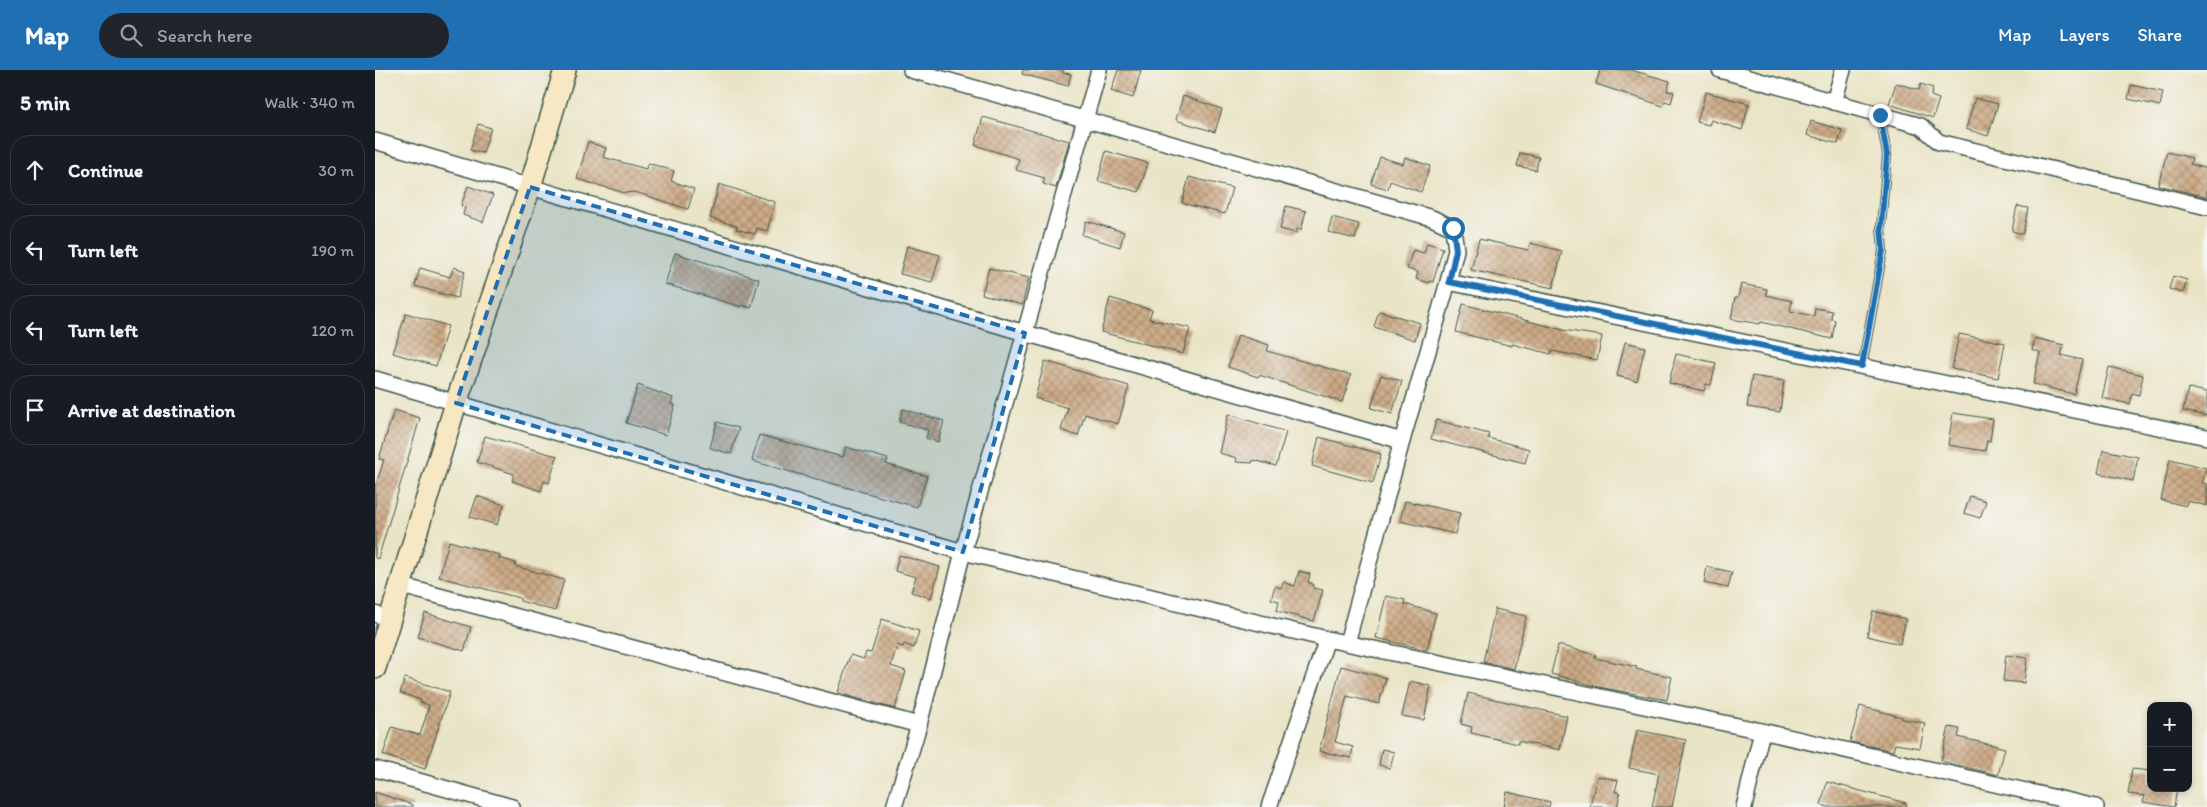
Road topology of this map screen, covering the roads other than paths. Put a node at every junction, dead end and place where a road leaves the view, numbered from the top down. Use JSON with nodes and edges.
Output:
{"nodes":[{"id":1,"x":565,"y":70,"type":"edge"},
{"id":2,"x":911,"y":70,"type":"edge"},
{"id":3,"x":1099,"y":70,"type":"edge"},
{"id":4,"x":1720,"y":70,"type":"edge"},
{"id":5,"x":1843,"y":70,"type":"edge"},
{"id":6,"x":1834,"y":102,"type":"junction"},
{"id":7,"x":1880,"y":115,"type":"junction"},
{"id":8,"x":1085,"y":120,"type":"junction"},
{"id":9,"x":375,"y":141,"type":"edge"},
{"id":10,"x":530,"y":187,"type":"junction"},
{"id":11,"x":2207,"y":207,"type":"edge"},
{"id":12,"x":1449,"y":282,"type":"junction"},
{"id":13,"x":1025,"y":333,"type":"junction"},
{"id":14,"x":1862,"y":366,"type":"junction"},
{"id":15,"x":375,"y":379,"type":"edge"},
{"id":16,"x":456,"y":404,"type":"junction"},
{"id":17,"x":2207,"y":437,"type":"edge"},
{"id":18,"x":1402,"y":441,"type":"junction"},
{"id":19,"x":963,"y":552,"type":"junction"},
{"id":20,"x":402,"y":586,"type":"junction"},
{"id":21,"x":382,"y":616,"type":"edge"},
{"id":22,"x":1327,"y":639,"type":"junction"},
{"id":23,"x":1347,"y":643,"type":"junction"},
{"id":24,"x":375,"y":668,"type":"edge"},
{"id":25,"x":919,"y":725,"type":"junction"},
{"id":26,"x":1762,"y":731,"type":"junction"},
{"id":27,"x":375,"y":769,"type":"edge"},
{"id":28,"x":512,"y":807,"type":"edge"},
{"id":29,"x":894,"y":807,"type":"edge"},
{"id":30,"x":1269,"y":807,"type":"edge"},
{"id":31,"x":1744,"y":807,"type":"edge"},
{"id":32,"x":2096,"y":807,"type":"edge"}],
"edges":[{"from":1,"to":10,"type":"street"},
{"from":2,"to":8,"type":"street"},
{"from":3,"to":8,"type":"street"},
{"from":4,"to":6,"type":"street"},
{"from":5,"to":6,"type":"street"},
{"from":6,"to":7,"type":"street"},
{"from":7,"to":11,"type":"street"},
{"from":7,"to":14,"type":"lane"},
{"from":8,"to":12,"type":"street"},
{"from":8,"to":13,"type":"street"},
{"from":9,"to":10,"type":"street"},
{"from":10,"to":13,"type":"street"},
{"from":10,"to":16,"type":"street"},
{"from":12,"to":14,"type":"street"},
{"from":12,"to":18,"type":"street"},
{"from":13,"to":18,"type":"street"},
{"from":13,"to":19,"type":"street"},
{"from":14,"to":17,"type":"street"},
{"from":15,"to":16,"type":"street"},
{"from":16,"to":19,"type":"street"},
{"from":16,"to":20,"type":"street"},
{"from":18,"to":23,"type":"street"},
{"from":19,"to":22,"type":"street"},
{"from":19,"to":25,"type":"street"},
{"from":20,"to":21,"type":"street"},
{"from":20,"to":25,"type":"street"},
{"from":21,"to":24,"type":"street"},
{"from":22,"to":23,"type":"street"},
{"from":22,"to":30,"type":"street"},
{"from":23,"to":26,"type":"street"},
{"from":25,"to":29,"type":"street"},
{"from":26,"to":31,"type":"street"},
{"from":26,"to":32,"type":"street"},
{"from":27,"to":28,"type":"street"}]}
